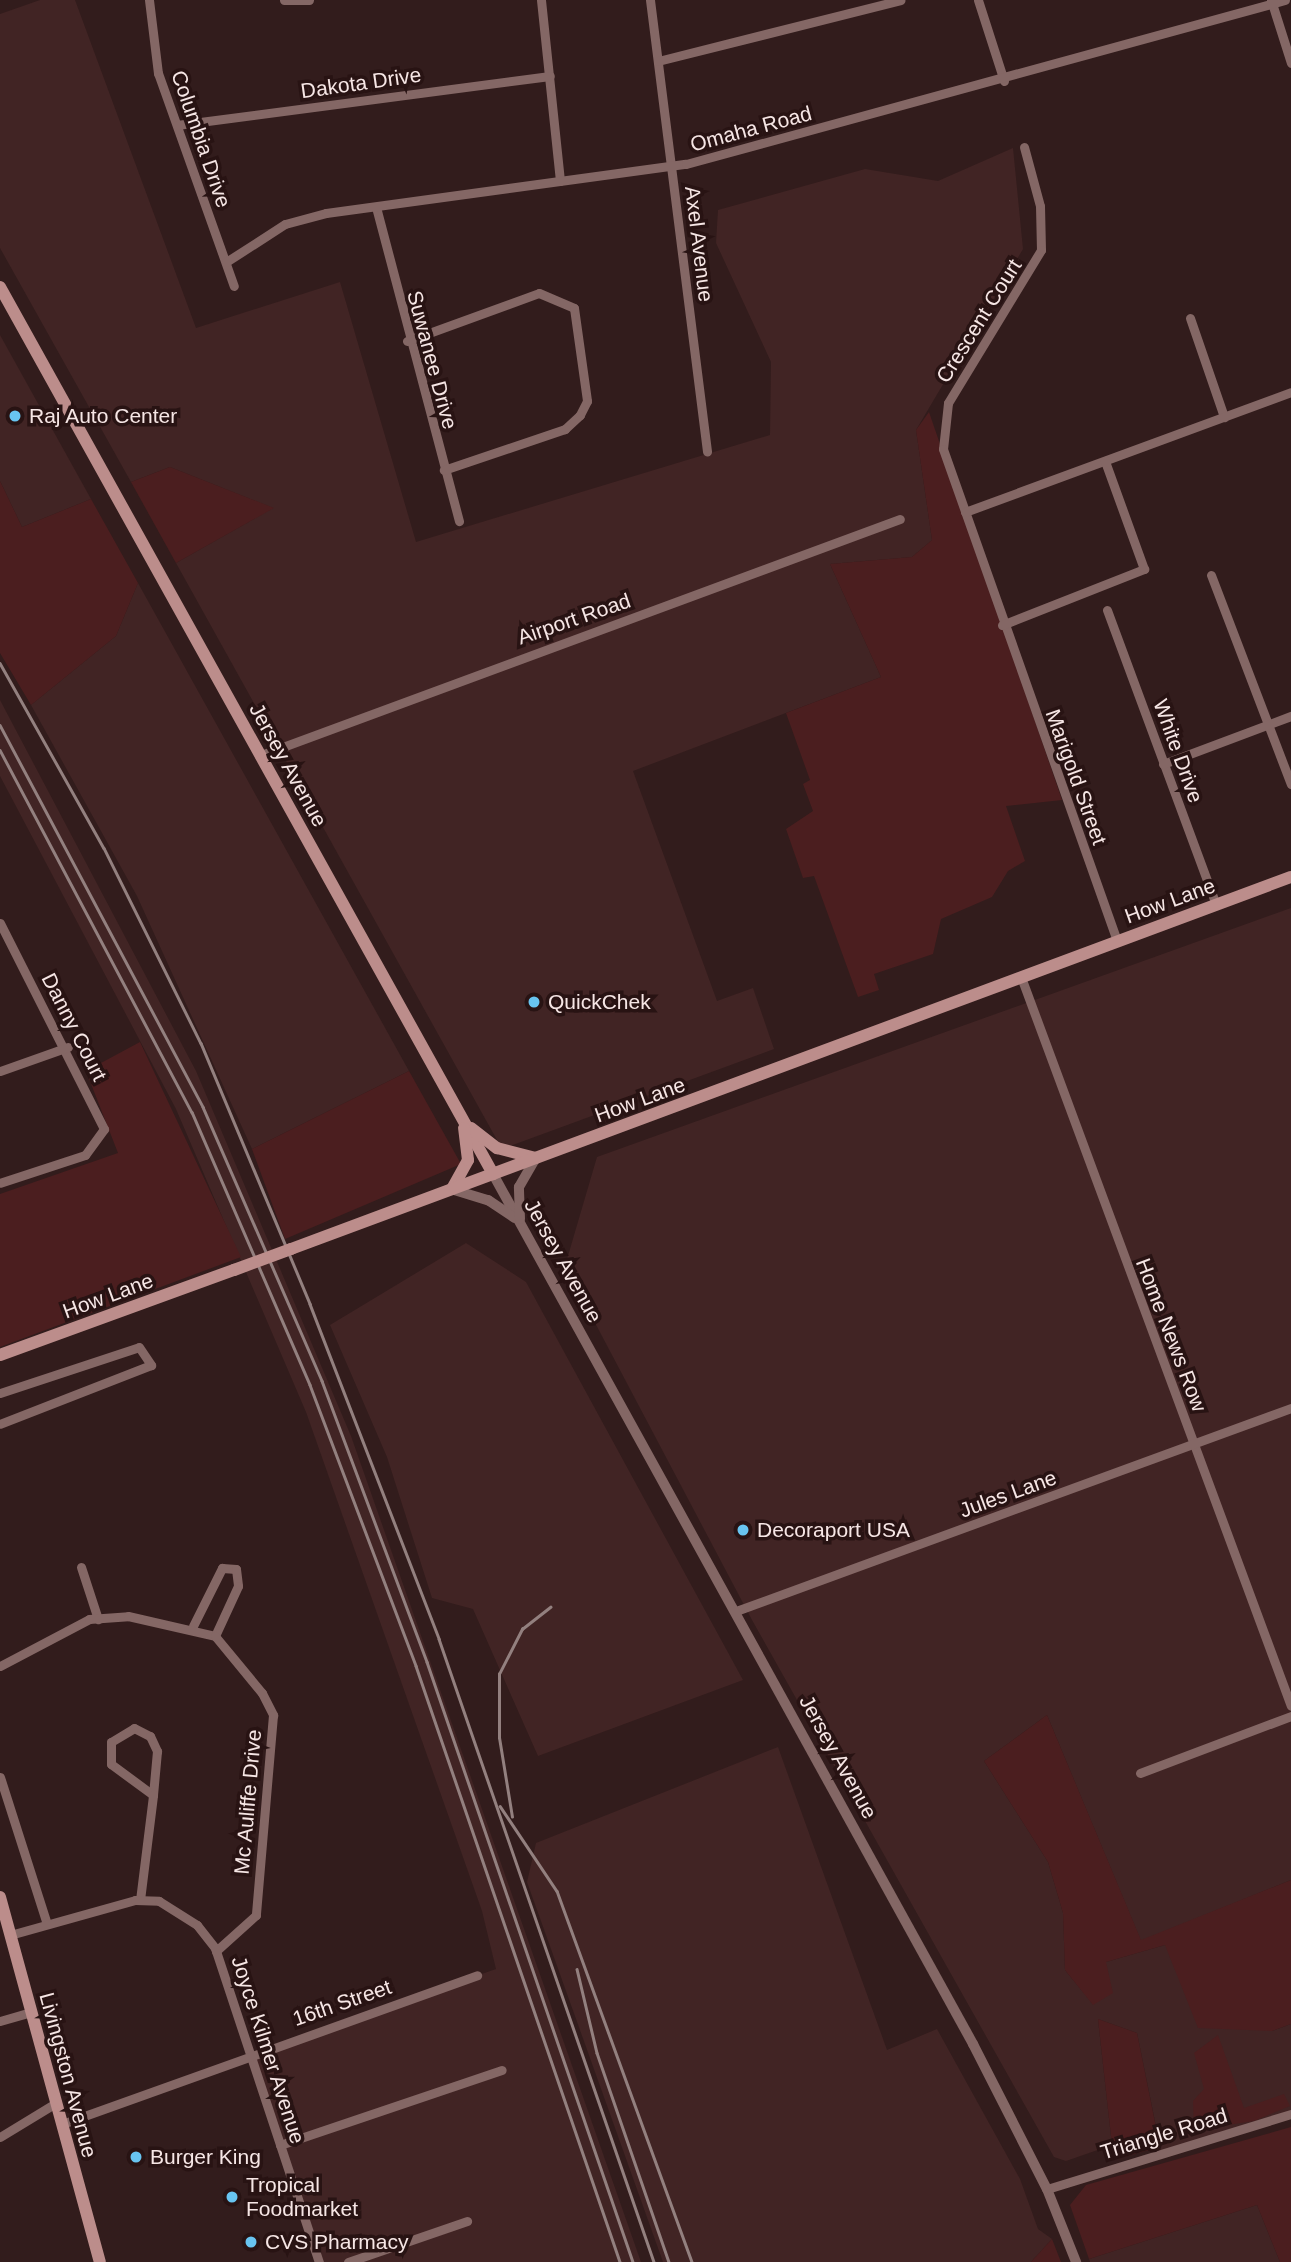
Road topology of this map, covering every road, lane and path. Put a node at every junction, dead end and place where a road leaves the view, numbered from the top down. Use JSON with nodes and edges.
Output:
{"nodes":[{"id":1,"x":149,"y":0,"type":"edge"},
{"id":2,"x":284,"y":0,"type":"edge"},
{"id":3,"x":309,"y":0,"type":"edge"},
{"id":4,"x":541,"y":0,"type":"edge"},
{"id":5,"x":650,"y":0,"type":"edge"},
{"id":6,"x":900,"y":0,"type":"edge"},
{"id":7,"x":978,"y":0,"type":"edge"},
{"id":8,"x":1285,"y":0,"type":"edge"},
{"id":9,"x":1271,"y":2,"type":"edge"},
{"id":10,"x":658,"y":61,"type":"junction"},
{"id":11,"x":1291,"y":63,"type":"edge"},
{"id":12,"x":550,"y":76,"type":"junction"},
{"id":13,"x":1004,"y":81,"type":"junction"},
{"id":14,"x":177,"y":125,"type":"junction"},
{"id":15,"x":1024,"y":147,"type":"dead end"},
{"id":16,"x":671,"y":167,"type":"junction"},
{"id":17,"x":561,"y":181,"type":"junction"},
{"id":18,"x":376,"y":207,"type":"junction"},
{"id":19,"x":226,"y":262,"type":"junction"},
{"id":20,"x":234,"y":286,"type":"dead end"},
{"id":21,"x":0,"y":287,"type":"edge"},
{"id":22,"x":1190,"y":318,"type":"dead end"},
{"id":23,"x":407,"y":341,"type":"junction"},
{"id":24,"x":1291,"y":392,"type":"edge"},
{"id":25,"x":1224,"y":417,"type":"junction"},
{"id":26,"x":707,"y":451,"type":"dead end"},
{"id":27,"x":1105,"y":461,"type":"junction"},
{"id":28,"x":444,"y":470,"type":"junction"},
{"id":29,"x":965,"y":512,"type":"junction"},
{"id":30,"x":900,"y":519,"type":"dead end"},
{"id":31,"x":458,"y":521,"type":"dead end"},
{"id":32,"x":1211,"y":575,"type":"dead end"},
{"id":33,"x":1107,"y":610,"type":"dead end"},
{"id":34,"x":1002,"y":625,"type":"junction"},
{"id":35,"x":1291,"y":716,"type":"edge"},
{"id":36,"x":1268,"y":725,"type":"junction"},
{"id":37,"x":261,"y":755,"type":"junction"},
{"id":38,"x":1163,"y":764,"type":"junction"},
{"id":39,"x":1291,"y":784,"type":"edge"},
{"id":40,"x":1291,"y":877,"type":"edge"},
{"id":41,"x":1216,"y":904,"type":"junction"},
{"id":42,"x":0,"y":923,"type":"edge"},
{"id":43,"x":1117,"y":941,"type":"junction"},
{"id":44,"x":1021,"y":976,"type":"junction"},
{"id":45,"x":68,"y":1047,"type":"junction"},
{"id":46,"x":0,"y":1071,"type":"edge"},
{"id":47,"x":464,"y":1122,"type":"junction"},
{"id":48,"x":536,"y":1158,"type":"junction"},
{"id":49,"x":493,"y":1174,"type":"junction"},
{"id":50,"x":0,"y":1183,"type":"edge"},
{"id":51,"x":452,"y":1189,"type":"junction"},
{"id":52,"x":520,"y":1222,"type":"junction"},
{"id":53,"x":0,"y":1355,"type":"edge"},
{"id":54,"x":0,"y":1393,"type":"edge"},
{"id":55,"x":1291,"y":1408,"type":"edge"},
{"id":56,"x":0,"y":1423,"type":"edge"},
{"id":57,"x":1194,"y":1445,"type":"junction"},
{"id":58,"x":81,"y":1567,"type":"dead end"},
{"id":59,"x":736,"y":1612,"type":"junction"},
{"id":60,"x":98,"y":1619,"type":"junction"},
{"id":61,"x":193,"y":1626,"type":"junction"},
{"id":62,"x":215,"y":1636,"type":"junction"},
{"id":63,"x":0,"y":1666,"type":"edge"},
{"id":64,"x":1291,"y":1706,"type":"edge"},
{"id":65,"x":1291,"y":1716,"type":"edge"},
{"id":66,"x":1140,"y":1773,"type":"dead end"},
{"id":67,"x":0,"y":1777,"type":"edge"},
{"id":68,"x":153,"y":1795,"type":"junction"},
{"id":69,"x":139,"y":1900,"type":"junction"},
{"id":70,"x":1,"y":1905,"type":"edge"},
{"id":71,"x":47,"y":1924,"type":"junction"},
{"id":72,"x":10,"y":1935,"type":"junction"},
{"id":73,"x":216,"y":1951,"type":"junction"},
{"id":74,"x":477,"y":1975,"type":"dead end"},
{"id":75,"x":31,"y":2012,"type":"junction"},
{"id":76,"x":0,"y":2021,"type":"edge"},
{"id":77,"x":250,"y":2053,"type":"junction"},
{"id":78,"x":502,"y":2070,"type":"dead end"},
{"id":79,"x":56,"y":2103,"type":"junction"},
{"id":80,"x":1291,"y":2114,"type":"edge"},
{"id":81,"x":62,"y":2124,"type":"junction"},
{"id":82,"x":0,"y":2137,"type":"edge"},
{"id":83,"x":280,"y":2146,"type":"junction"},
{"id":84,"x":1047,"y":2189,"type":"junction"},
{"id":85,"x":467,"y":2221,"type":"dead end"},
{"id":86,"x":100,"y":2262,"type":"edge"},
{"id":87,"x":319,"y":2262,"type":"edge"},
{"id":88,"x":348,"y":2262,"type":"edge"},
{"id":89,"x":1076,"y":2262,"type":"edge"}],
"edges":[{"from":1,"to":14,"type":"street","name":"Columbia Drive"},
{"from":2,"to":3,"type":"street"},
{"from":4,"to":12,"type":"street"},
{"from":5,"to":10,"type":"street","name":"Axel Avenue"},
{"from":6,"to":10,"type":"street"},
{"from":7,"to":13,"type":"street"},
{"from":8,"to":9,"type":"street","name":"Omaha Road"},
{"from":9,"to":11,"type":"street"},
{"from":9,"to":13,"type":"street","name":"Omaha Road"},
{"from":10,"to":16,"type":"street","name":"Axel Avenue"},
{"from":12,"to":14,"type":"street","name":"Dakota Drive"},
{"from":12,"to":17,"type":"street"},
{"from":13,"to":16,"type":"street","name":"Omaha Road"},
{"from":14,"to":19,"type":"street","name":"Columbia Drive"},
{"from":15,"to":29,"type":"street","name":"Crescent Court"},
{"from":16,"to":17,"type":"street","name":"Omaha Road"},
{"from":16,"to":26,"type":"street","name":"Axel Avenue"},
{"from":17,"to":18,"type":"street","name":"Omaha Road"},
{"from":18,"to":19,"type":"street","name":"Omaha Road"},
{"from":18,"to":23,"type":"street","name":"Suwanee Drive"},
{"from":19,"to":20,"type":"street","name":"Columbia Drive"},
{"from":21,"to":37,"type":"main road","name":"Jersey Avenue"},
{"from":22,"to":25,"type":"street"},
{"from":23,"to":28,"type":"street","name":"Suwanee Drive"},
{"from":23,"to":28,"type":"street"},
{"from":24,"to":25,"type":"street"},
{"from":25,"to":27,"type":"street"},
{"from":27,"to":29,"type":"street"},
{"from":27,"to":34,"type":"street"},
{"from":28,"to":31,"type":"street","name":"Suwanee Drive"},
{"from":29,"to":34,"type":"street","name":"Crescent Court"},
{"from":30,"to":37,"type":"street","name":"Airport Road"},
{"from":32,"to":36,"type":"street"},
{"from":33,"to":38,"type":"street","name":"White Drive"},
{"from":34,"to":43,"type":"street","name":"Marigold Street"},
{"from":35,"to":36,"type":"street"},
{"from":36,"to":38,"type":"street"},
{"from":36,"to":39,"type":"street"},
{"from":37,"to":47,"type":"main road","name":"Jersey Avenue"},
{"from":38,"to":41,"type":"street","name":"White Drive"},
{"from":40,"to":41,"type":"main road","name":"How Lane"},
{"from":41,"to":43,"type":"main road","name":"How Lane"},
{"from":42,"to":45,"type":"street","name":"Danny Court"},
{"from":43,"to":44,"type":"main road","name":"How Lane"},
{"from":44,"to":48,"type":"main road","name":"How Lane"},
{"from":44,"to":57,"type":"street","name":"Home News Row"},
{"from":45,"to":46,"type":"street"},
{"from":45,"to":50,"type":"street","name":"Danny Court"},
{"from":47,"to":48,"type":"main road"},
{"from":47,"to":49,"type":"main road","name":"Jersey Avenue"},
{"from":47,"to":51,"type":"main road"},
{"from":48,"to":49,"type":"main road","name":"How Lane"},
{"from":48,"to":52,"type":"street"},
{"from":49,"to":51,"type":"main road","name":"How Lane"},
{"from":49,"to":52,"type":"street","name":"Jersey Avenue"},
{"from":51,"to":52,"type":"street"},
{"from":51,"to":53,"type":"main road","name":"How Lane","bridge":true},
{"from":52,"to":59,"type":"street","name":"Jersey Avenue"},
{"from":54,"to":56,"type":"street"},
{"from":55,"to":57,"type":"street","name":"Jules Lane"},
{"from":57,"to":59,"type":"street","name":"Jules Lane"},
{"from":57,"to":64,"type":"street","name":"Home News Row"},
{"from":58,"to":60,"type":"street"},
{"from":59,"to":84,"type":"street","name":"Jersey Avenue"},
{"from":60,"to":61,"type":"street","name":"Mc Auliffe Drive"},
{"from":60,"to":63,"type":"street","name":"Mc Auliffe Drive"},
{"from":61,"to":62,"type":"street","name":"Mc Auliffe Drive"},
{"from":61,"to":62,"type":"street"},
{"from":62,"to":73,"type":"street","name":"Mc Auliffe Drive"},
{"from":65,"to":66,"type":"street"},
{"from":67,"to":71,"type":"street"},
{"from":68,"to":68,"type":"street"},
{"from":68,"to":69,"type":"street"},
{"from":69,"to":71,"type":"street","name":"Joyce Kilmer Avenue"},
{"from":69,"to":73,"type":"street","name":"Joyce Kilmer Avenue"},
{"from":70,"to":72,"type":"main road","name":"Livingston Avenue"},
{"from":71,"to":72,"type":"street","name":"Joyce Kilmer Avenue"},
{"from":72,"to":75,"type":"main road","name":"Livingston Avenue"},
{"from":73,"to":77,"type":"street","name":"Joyce Kilmer Avenue"},
{"from":74,"to":77,"type":"street","name":"16th Street"},
{"from":75,"to":76,"type":"street"},
{"from":75,"to":79,"type":"main road","name":"Livingston Avenue"},
{"from":77,"to":81,"type":"street","name":"16th Street"},
{"from":77,"to":83,"type":"street","name":"Joyce Kilmer Avenue"},
{"from":78,"to":83,"type":"street"},
{"from":79,"to":81,"type":"main road","name":"Livingston Avenue"},
{"from":79,"to":82,"type":"street"},
{"from":80,"to":84,"type":"street","name":"Triangle Road"},
{"from":81,"to":86,"type":"main road","name":"Livingston Avenue"},
{"from":83,"to":87,"type":"street","name":"Joyce Kilmer Avenue"},
{"from":84,"to":89,"type":"street","name":"Jersey Avenue"},
{"from":85,"to":88,"type":"street"}]}
